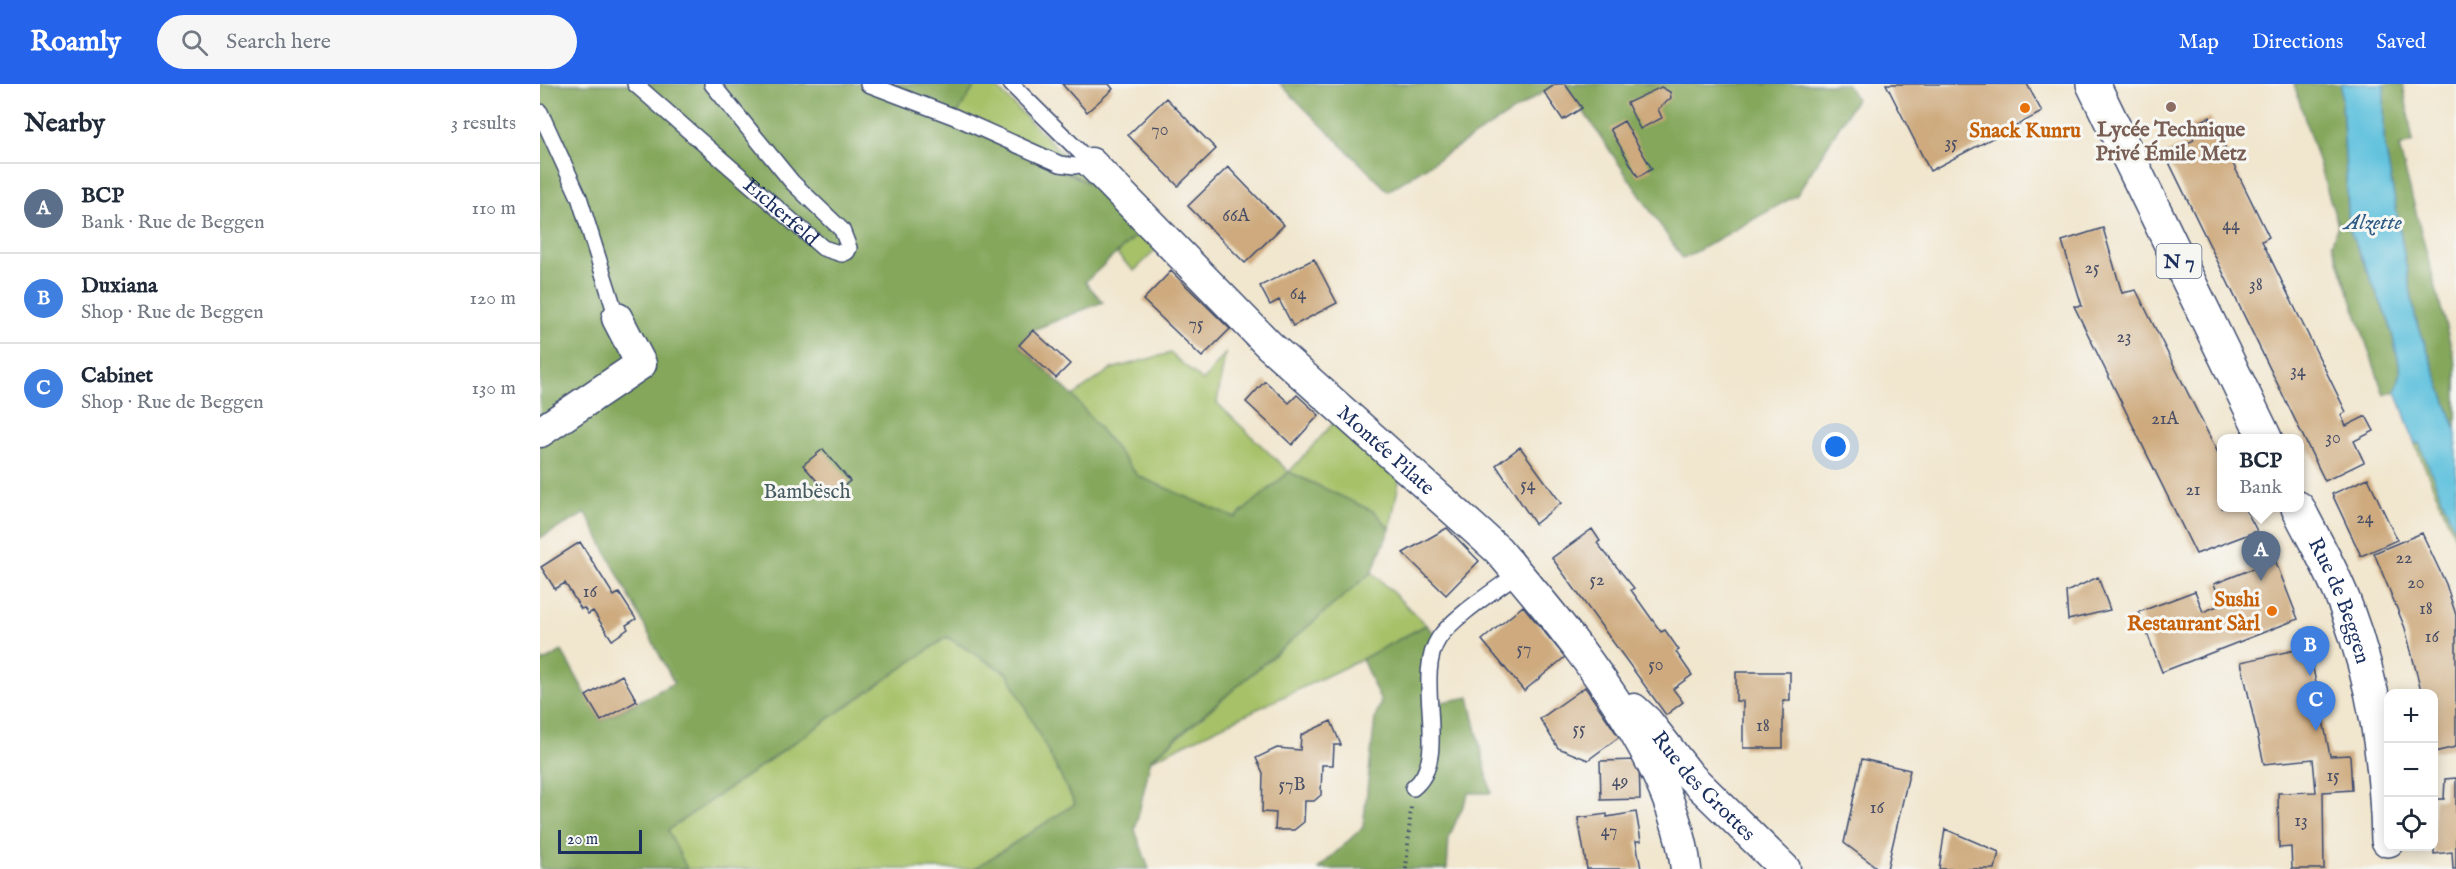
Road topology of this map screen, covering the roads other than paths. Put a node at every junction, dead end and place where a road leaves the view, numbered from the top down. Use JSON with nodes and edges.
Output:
{"nodes":[{"id":1,"x":635,"y":84,"type":"edge"},
{"id":2,"x":712,"y":84,"type":"edge"},
{"id":3,"x":868,"y":84,"type":"edge"},
{"id":4,"x":1011,"y":84,"type":"edge"},
{"id":5,"x":2093,"y":84,"type":"edge"},
{"id":6,"x":540,"y":112,"type":"edge"},
{"id":7,"x":1091,"y":163,"type":"junction"},
{"id":8,"x":617,"y":318,"type":"joint"},
{"id":9,"x":540,"y":432,"type":"edge"},
{"id":10,"x":2263,"y":434,"type":"edge"},
{"id":11,"x":2300,"y":512,"type":"edge"},
{"id":12,"x":1518,"y":573,"type":"junction"},
{"id":13,"x":1620,"y":705,"type":"junction"},
{"id":14,"x":1413,"y":788,"type":"road end"},
{"id":15,"x":2387,"y":797,"type":"edge"},
{"id":16,"x":2389,"y":851,"type":"edge"},
{"id":17,"x":1686,"y":869,"type":"edge"},
{"id":18,"x":1785,"y":869,"type":"edge"},
{"id":19,"x":2390,"y":869,"type":"edge"}],
"edges":[{"from":1,"to":2,"type":"lane","name":"Eicherfeld"},
{"from":3,"to":7,"type":"lane"},
{"from":4,"to":7,"type":"lane","name":"Montée Pilate"},
{"from":5,"to":10,"type":"main road","number":"N 7"},
{"from":6,"to":8,"type":"lane"},
{"from":7,"to":12,"type":"street","name":"Montée Pilate"},
{"from":8,"to":9,"type":"street"},
{"from":11,"to":15,"type":"main road","name":"Rue de Beggen"},
{"from":12,"to":13,"type":"street","name":"Montée Pilate"},
{"from":12,"to":14,"type":"lane"},
{"from":13,"to":17,"type":"street","name":"Montée Pilate"},
{"from":13,"to":18,"type":"street","name":"Rue des Grottes"},
{"from":16,"to":19,"type":"main road"}]}
